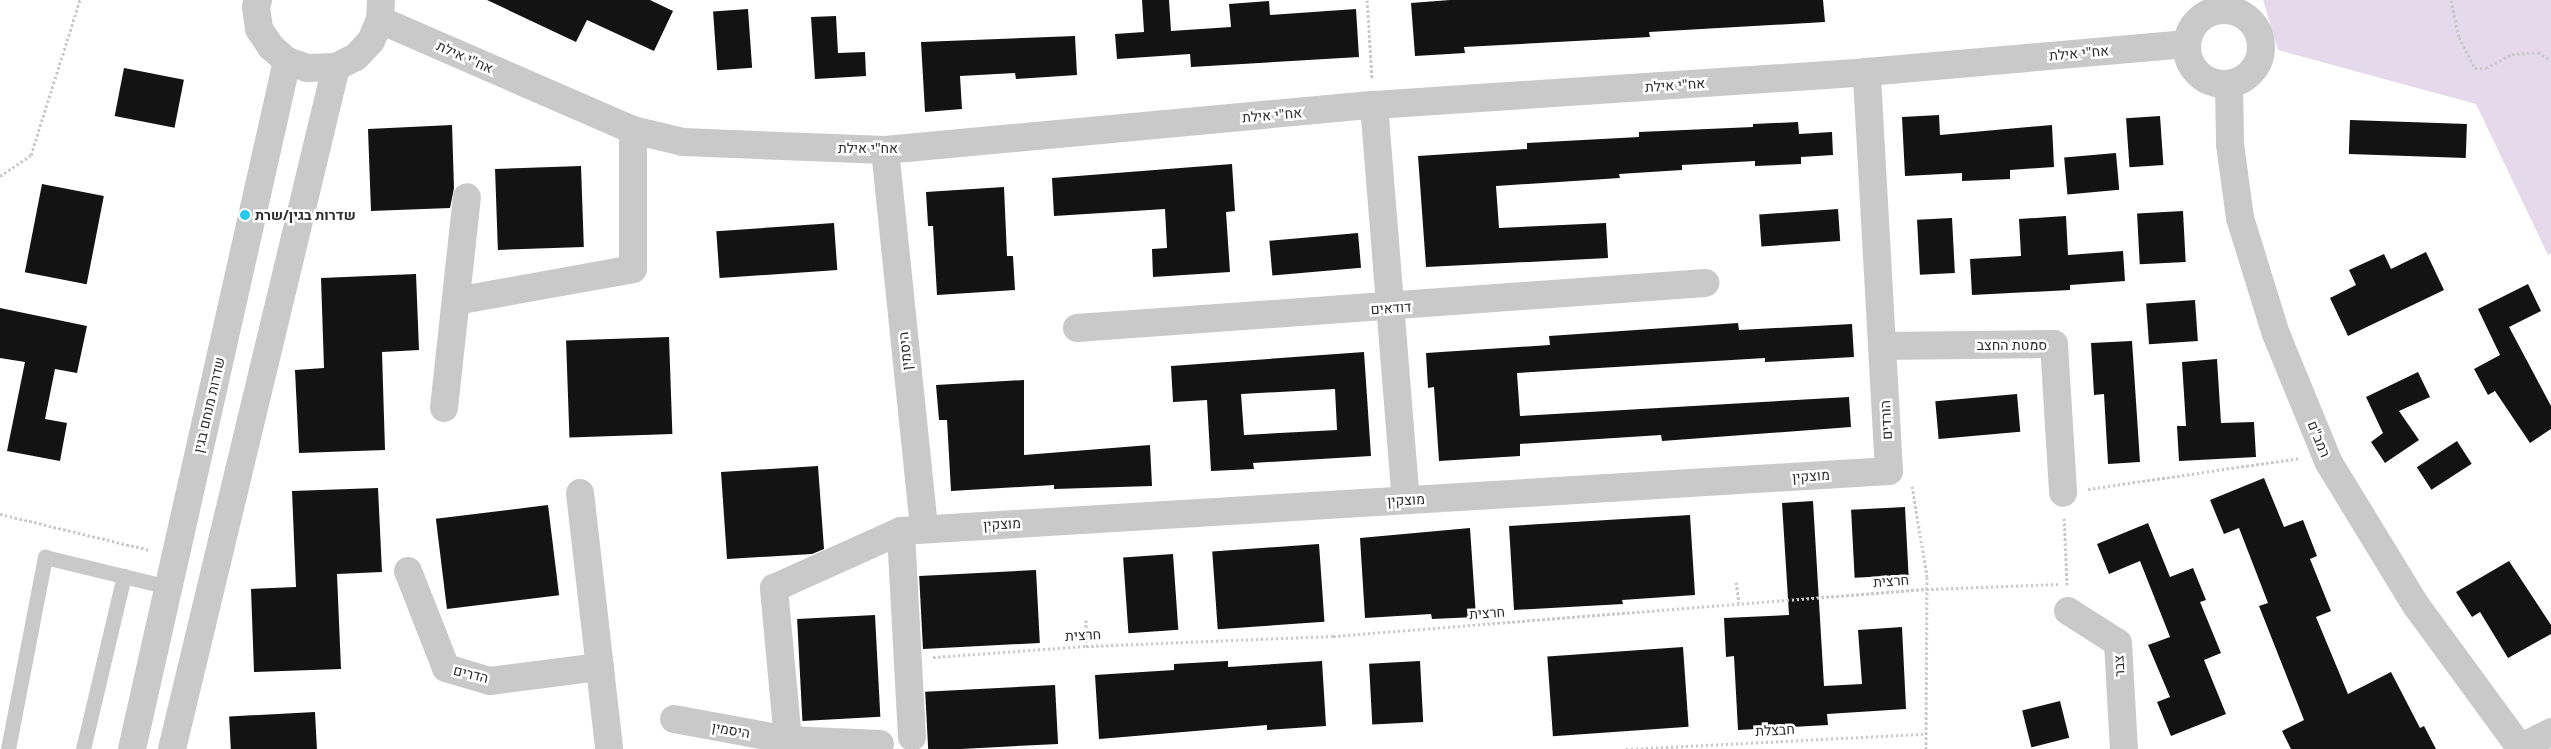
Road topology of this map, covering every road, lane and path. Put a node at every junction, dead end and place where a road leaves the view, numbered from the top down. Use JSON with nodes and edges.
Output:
{"nodes":[{"id":1,"x":80,"y":0,"type":"edge"},
{"id":2,"x":258,"y":0,"type":"edge"},
{"id":3,"x":1367,"y":0,"type":"edge"},
{"id":4,"x":2451,"y":0,"type":"edge"},
{"id":5,"x":2227,"y":5,"type":"edge"},
{"id":6,"x":380,"y":10,"type":"edge"},
{"id":7,"x":2187,"y":44,"type":"junction"},
{"id":8,"x":2551,"y":60,"type":"edge"},
{"id":9,"x":286,"y":61,"type":"junction"},
{"id":10,"x":336,"y":67,"type":"junction"},
{"id":11,"x":1867,"y":72,"type":"junction"},
{"id":12,"x":2229,"y":85,"type":"junction"},
{"id":13,"x":1374,"y":105,"type":"junction"},
{"id":14,"x":633,"y":130,"type":"junction"},
{"id":15,"x":885,"y":150,"type":"junction"},
{"id":16,"x":0,"y":176,"type":"edge"},
{"id":17,"x":467,"y":196,"type":"dead end"},
{"id":18,"x":1705,"y":283,"type":"dead end"},
{"id":19,"x":456,"y":301,"type":"junction"},
{"id":20,"x":1391,"y":308,"type":"junction"},
{"id":21,"x":1077,"y":328,"type":"dead end"},
{"id":22,"x":1882,"y":346,"type":"junction"},
{"id":23,"x":444,"y":408,"type":"dead end"},
{"id":24,"x":2325,"y":455,"type":"junction"},
{"id":25,"x":1889,"y":471,"type":"junction"},
{"id":26,"x":580,"y":493,"type":"dead end"},
{"id":27,"x":2063,"y":493,"type":"junction"},
{"id":28,"x":1406,"y":500,"type":"junction"},
{"id":29,"x":0,"y":514,"type":"edge"},
{"id":30,"x":912,"y":530,"type":"junction"},
{"id":31,"x":176,"y":556,"type":"junction"},
{"id":32,"x":408,"y":571,"type":"dead end"},
{"id":33,"x":124,"y":576,"type":"junction"},
{"id":34,"x":1736,"y":582,"type":"dead end"},
{"id":35,"x":2067,"y":584,"type":"junction"},
{"id":36,"x":168,"y":586,"type":"junction"},
{"id":37,"x":1926,"y":590,"type":"junction"},
{"id":38,"x":1739,"y":603,"type":"junction"},
{"id":39,"x":2068,"y":611,"type":"joint"},
{"id":40,"x":1086,"y":620,"type":"dead end"},
{"id":41,"x":1086,"y":646,"type":"junction"},
{"id":42,"x":908,"y":659,"type":"junction"},
{"id":43,"x":600,"y":667,"type":"junction"},
{"id":44,"x":674,"y":719,"type":"dead end"},
{"id":45,"x":2551,"y":732,"type":"edge"},
{"id":46,"x":1926,"y":734,"type":"junction"},
{"id":47,"x":912,"y":737,"type":"dead end"},
{"id":48,"x":788,"y":740,"type":"junction"},
{"id":49,"x":880,"y":744,"type":"dead end"},
{"id":50,"x":8,"y":749,"type":"edge"},
{"id":51,"x":83,"y":749,"type":"edge"},
{"id":52,"x":132,"y":749,"type":"edge"},
{"id":53,"x":172,"y":749,"type":"edge"},
{"id":54,"x":609,"y":749,"type":"edge"},
{"id":55,"x":1626,"y":749,"type":"edge"},
{"id":56,"x":1926,"y":749,"type":"edge"},
{"id":57,"x":2124,"y":749,"type":"edge"},
{"id":58,"x":2520,"y":749,"type":"edge"}],
"edges":[{"from":1,"to":16,"type":"path"},
{"from":2,"to":9,"type":"street"},
{"from":3,"to":13,"type":"path"},
{"from":4,"to":8,"type":"path"},
{"from":5,"to":7,"type":"street"},
{"from":5,"to":12,"type":"street"},
{"from":6,"to":10,"type":"street"},
{"from":6,"to":14,"type":"street","name":"אח\"י אילת"},
{"from":7,"to":11,"type":"street","name":"אח\"י אילת"},
{"from":7,"to":12,"type":"street"},
{"from":9,"to":10,"type":"street"},
{"from":9,"to":31,"type":"street","name":"שדרות מנחם בגין"},
{"from":10,"to":53,"type":"street"},
{"from":11,"to":13,"type":"street","name":"אח\"י אילת"},
{"from":11,"to":22,"type":"street","name":"הורדים"},
{"from":12,"to":24,"type":"street","name":"רמב\"ם"},
{"from":13,"to":15,"type":"street","name":"אח\"י אילת"},
{"from":13,"to":20,"type":"street"},
{"from":14,"to":15,"type":"street","name":"אח\"י אילת"},
{"from":14,"to":19,"type":"street"},
{"from":15,"to":30,"type":"street","name":"היסמין"},
{"from":17,"to":19,"type":"street"},
{"from":18,"to":20,"type":"street","name":"דודאים"},
{"from":19,"to":23,"type":"street"},
{"from":20,"to":21,"type":"street","name":"דודאים"},
{"from":20,"to":28,"type":"street"},
{"from":22,"to":25,"type":"street","name":"הורדים"},
{"from":22,"to":27,"type":"street","name":"סמטת החצב"},
{"from":24,"to":27,"type":"path"},
{"from":24,"to":58,"type":"street","name":"רמב\"ם"},
{"from":25,"to":28,"type":"street","name":"מוצקין"},
{"from":25,"to":37,"type":"path"},
{"from":26,"to":43,"type":"street"},
{"from":27,"to":35,"type":"path"},
{"from":28,"to":30,"type":"street","name":"מוצקין"},
{"from":29,"to":31,"type":"path"},
{"from":30,"to":42,"type":"street","name":"היסמין"},
{"from":30,"to":48,"type":"street"},
{"from":31,"to":36,"type":"street","name":"שדרות מנחם בגין"},
{"from":32,"to":43,"type":"street","name":"הדרים"},
{"from":33,"to":36,"type":"lane"},
{"from":33,"to":50,"type":"lane"},
{"from":33,"to":51,"type":"lane"},
{"from":34,"to":38,"type":"path"},
{"from":35,"to":37,"type":"path","name":"חרצית"},
{"from":35,"to":39,"type":"path"},
{"from":36,"to":52,"type":"street","name":"שדרות מנחם בגין"},
{"from":37,"to":38,"type":"path","name":"חרצית"},
{"from":37,"to":46,"type":"path"},
{"from":38,"to":41,"type":"path","name":"חרצית"},
{"from":39,"to":57,"type":"street","name":"צבר"},
{"from":40,"to":41,"type":"path"},
{"from":41,"to":42,"type":"path","name":"חרצית"},
{"from":42,"to":47,"type":"street","name":"היסמין"},
{"from":43,"to":54,"type":"street"},
{"from":44,"to":48,"type":"street","name":"היסמין"},
{"from":45,"to":58,"type":"street"},
{"from":46,"to":55,"type":"path","name":"חבצלת"},
{"from":46,"to":56,"type":"path"},
{"from":48,"to":49,"type":"street","name":"היסמין"}]}
